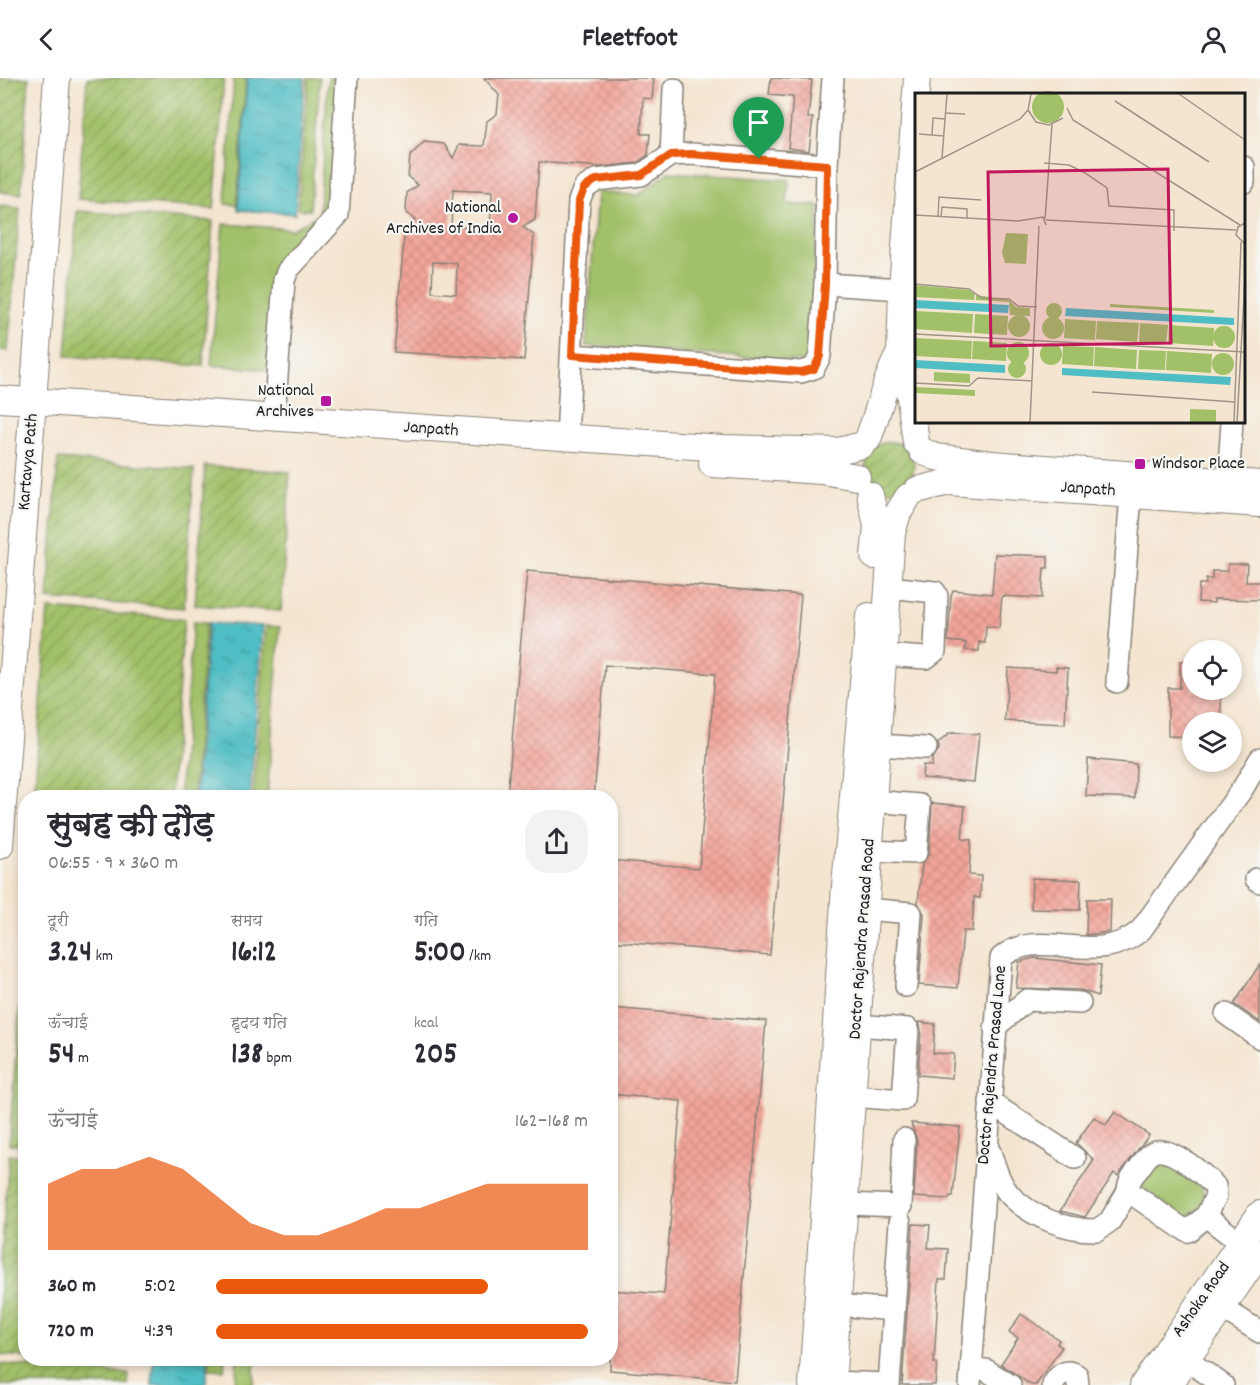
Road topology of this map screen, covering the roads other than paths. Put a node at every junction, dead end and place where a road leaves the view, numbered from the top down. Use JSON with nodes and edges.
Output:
{"nodes":[{"id":1,"x":57,"y":78,"type":"edge"},
{"id":2,"x":347,"y":78,"type":"edge"},
{"id":3,"x":833,"y":78,"type":"edge"},
{"id":4,"x":917,"y":78,"type":"edge"},
{"id":5,"x":674,"y":89,"type":"dead end"},
{"id":6,"x":916,"y":93,"type":"edge"},
{"id":7,"x":915,"y":131,"type":"edge"},
{"id":8,"x":671,"y":155,"type":"junction"},
{"id":9,"x":827,"y":165,"type":"junction"},
{"id":10,"x":825,"y":284,"type":"junction"},
{"id":11,"x":902,"y":289,"type":"junction"},
{"id":12,"x":900,"y":353,"type":"junction"},
{"id":13,"x":572,"y":355,"type":"junction"},
{"id":14,"x":0,"y":399,"type":"edge"},
{"id":15,"x":33,"y":408,"type":"junction"},
{"id":16,"x":0,"y":413,"type":"edge"},
{"id":17,"x":274,"y":418,"type":"junction"},
{"id":18,"x":915,"y":422,"type":"edge"},
{"id":19,"x":915,"y":423,"type":"edge"},
{"id":20,"x":1232,"y":423,"type":"edge"},
{"id":21,"x":567,"y":439,"type":"junction"},
{"id":22,"x":491,"y":441,"type":"junction"},
{"id":23,"x":865,"y":442,"type":"junction"},
{"id":24,"x":919,"y":446,"type":"junction"},
{"id":25,"x":1228,"y":482,"type":"junction"},
{"id":26,"x":1260,"y":484,"type":"edge"},
{"id":27,"x":864,"y":486,"type":"junction"},
{"id":28,"x":912,"y":493,"type":"junction"},
{"id":29,"x":1131,"y":493,"type":"junction"},
{"id":30,"x":1260,"y":504,"type":"edge"},
{"id":31,"x":889,"y":587,"type":"junction"},
{"id":32,"x":884,"y":655,"type":"junction"},
{"id":33,"x":1118,"y":682,"type":"dead end"},
{"id":34,"x":878,"y":745,"type":"junction"},
{"id":35,"x":926,"y":748,"type":"dead end"},
{"id":36,"x":1260,"y":759,"type":"edge"},
{"id":37,"x":873,"y":801,"type":"junction"},
{"id":38,"x":0,"y":846,"type":"edge"},
{"id":39,"x":870,"y":851,"type":"junction"},
{"id":40,"x":865,"y":909,"type":"junction"},
{"id":41,"x":906,"y":986,"type":"dead end"},
{"id":42,"x":1080,"y":1003,"type":"dead end"},
{"id":43,"x":1226,"y":1014,"type":"dead end"},
{"id":44,"x":857,"y":1024,"type":"junction"},
{"id":45,"x":995,"y":1028,"type":"junction"},
{"id":46,"x":1260,"y":1038,"type":"edge"},
{"id":47,"x":852,"y":1096,"type":"junction"},
{"id":48,"x":990,"y":1102,"type":"junction"},
{"id":49,"x":904,"y":1139,"type":"dead end"},
{"id":50,"x":987,"y":1142,"type":"junction"},
{"id":51,"x":1075,"y":1158,"type":"dead end"},
{"id":52,"x":1128,"y":1191,"type":"junction"},
{"id":53,"x":845,"y":1204,"type":"junction"},
{"id":54,"x":1260,"y":1214,"type":"edge"},
{"id":55,"x":1206,"y":1216,"type":"junction"},
{"id":56,"x":900,"y":1222,"type":"dead end"},
{"id":57,"x":1253,"y":1251,"type":"edge"},
{"id":58,"x":837,"y":1305,"type":"junction"},
{"id":59,"x":1222,"y":1308,"type":"junction"},
{"id":60,"x":894,"y":1310,"type":"junction"},
{"id":61,"x":1260,"y":1332,"type":"edge"},
{"id":62,"x":1187,"y":1360,"type":"junction"},
{"id":63,"x":986,"y":1370,"type":"dead end"},
{"id":64,"x":825,"y":1384,"type":"edge"},
{"id":65,"x":889,"y":1385,"type":"edge"},
{"id":66,"x":970,"y":1385,"type":"edge"},
{"id":67,"x":1010,"y":1385,"type":"edge"},
{"id":68,"x":1053,"y":1385,"type":"edge"},
{"id":69,"x":1078,"y":1385,"type":"edge"},
{"id":70,"x":1143,"y":1385,"type":"edge"},
{"id":71,"x":1169,"y":1385,"type":"edge"},
{"id":72,"x":1223,"y":1385,"type":"edge"}],
"edges":[{"from":1,"to":15,"type":"main road","name":"Kartavya Path"},
{"from":2,"to":17,"type":"street"},
{"from":3,"to":9,"type":"street"},
{"from":4,"to":6,"type":"main road"},
{"from":5,"to":8,"type":"street"},
{"from":7,"to":11,"type":"main road"},
{"from":8,"to":9,"type":"street"},
{"from":8,"to":13,"type":"street"},
{"from":9,"to":10,"type":"street"},
{"from":10,"to":11,"type":"street"},
{"from":10,"to":13,"type":"street"},
{"from":11,"to":12,"type":"main road"},
{"from":12,"to":18,"type":"main road"},
{"from":12,"to":23,"type":"main road"},
{"from":13,"to":21,"type":"street"},
{"from":14,"to":15,"type":"main road","name":"Janpath"},
{"from":15,"to":16,"type":"main road","name":"Janpath"},
{"from":15,"to":17,"type":"main road","name":"Janpath"},
{"from":15,"to":22,"type":"main road","name":"Janpath"},
{"from":15,"to":38,"type":"main road","name":"Kartavya Path"},
{"from":17,"to":22,"type":"main road","name":"Janpath"},
{"from":19,"to":24,"type":"main road"},
{"from":20,"to":25,"type":"street"},
{"from":21,"to":22,"type":"main road","name":"Janpath"},
{"from":21,"to":23,"type":"main road","name":"Janpath"},
{"from":22,"to":27,"type":"main road","name":"Janpath"},
{"from":23,"to":24,"type":"main road"},
{"from":23,"to":27,"type":"main road"},
{"from":24,"to":25,"type":"main road","name":"Janpath"},
{"from":24,"to":28,"type":"main road"},
{"from":25,"to":26,"type":"main road","name":"Janpath"},
{"from":27,"to":28,"type":"main road"},
{"from":27,"to":64,"type":"main road","name":"Doctor Rajendra Prasad Road"},
{"from":28,"to":29,"type":"main road","name":"Janpath"},
{"from":28,"to":31,"type":"main road","name":"Doctor Rajendra Prasad Road"},
{"from":29,"to":30,"type":"main road","name":"Janpath"},
{"from":29,"to":33,"type":"street"},
{"from":31,"to":32,"type":"main road","name":"Doctor Rajendra Prasad Road"},
{"from":31,"to":32,"type":"street"},
{"from":32,"to":34,"type":"main road","name":"Doctor Rajendra Prasad Road"},
{"from":34,"to":35,"type":"street"},
{"from":34,"to":37,"type":"main road","name":"Doctor Rajendra Prasad Road"},
{"from":36,"to":45,"type":"street","name":"Doctor Rajendra Prasad Lane"},
{"from":37,"to":39,"type":"main road","name":"Doctor Rajendra Prasad Road"},
{"from":37,"to":39,"type":"street"},
{"from":39,"to":40,"type":"main road","name":"Doctor Rajendra Prasad Road"},
{"from":40,"to":41,"type":"street"},
{"from":40,"to":44,"type":"main road","name":"Doctor Rajendra Prasad Road"},
{"from":42,"to":45,"type":"street"},
{"from":43,"to":46,"type":"street"},
{"from":44,"to":47,"type":"main road","name":"Doctor Rajendra Prasad Road"},
{"from":44,"to":47,"type":"street"},
{"from":45,"to":48,"type":"street","name":"Doctor Rajendra Prasad Lane"},
{"from":47,"to":53,"type":"main road","name":"Doctor Rajendra Prasad Road"},
{"from":48,"to":50,"type":"street","name":"Doctor Rajendra Prasad Lane"},
{"from":48,"to":51,"type":"street"},
{"from":49,"to":53,"type":"street"},
{"from":50,"to":52,"type":"street"},
{"from":50,"to":66,"type":"street","name":"Doctor Rajendra Prasad Lane"},
{"from":52,"to":55,"type":"street"},
{"from":52,"to":55,"type":"street"},
{"from":53,"to":58,"type":"main road","name":"Doctor Rajendra Prasad Road"},
{"from":54,"to":57,"type":"main road","name":"Ashoka Road"},
{"from":55,"to":57,"type":"street"},
{"from":56,"to":60,"type":"street"},
{"from":57,"to":59,"type":"main road","name":"Ashoka Road"},
{"from":57,"to":70,"type":"main road","name":"Ashoka Road"},
{"from":58,"to":60,"type":"street"},
{"from":58,"to":64,"type":"main road","name":"Doctor Rajendra Prasad Road"},
{"from":59,"to":61,"type":"street"},
{"from":59,"to":62,"type":"main road","name":"Ashoka Road"},
{"from":60,"to":65,"type":"street"},
{"from":62,"to":71,"type":"main road","name":"Ashoka Road"},
{"from":62,"to":72,"type":"street"},
{"from":63,"to":67,"type":"street"},
{"from":64,"to":65,"type":"street"},
{"from":68,"to":69,"type":"street"}]}
